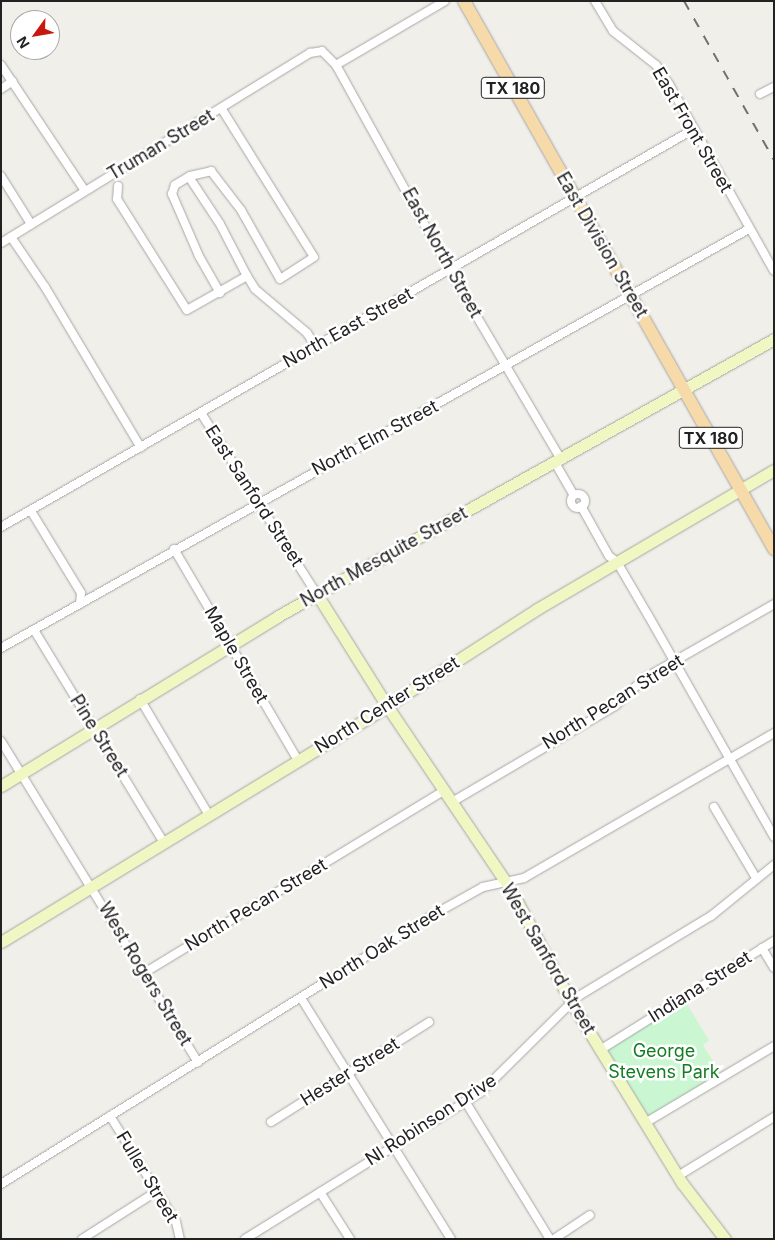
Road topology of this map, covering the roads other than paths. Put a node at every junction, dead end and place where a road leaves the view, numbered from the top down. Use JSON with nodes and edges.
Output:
{"nodes":[{"id":1,"x":445,"y":1,"type":"edge"},
{"id":2,"x":464,"y":1,"type":"edge"},
{"id":3,"x":595,"y":1,"type":"edge"},
{"id":4,"x":322,"y":51,"type":"joint"},
{"id":5,"x":1,"y":65,"type":"edge"},
{"id":6,"x":336,"y":65,"type":"junction"},
{"id":7,"x":12,"y":81,"type":"junction"},
{"id":8,"x":774,"y":87,"type":"edge"},
{"id":9,"x":1,"y":89,"type":"edge"},
{"id":10,"x":760,"y":94,"type":"dead end"},
{"id":11,"x":222,"y":109,"type":"junction"},
{"id":12,"x":694,"y":129,"type":"junction"},
{"id":13,"x":1,"y":176,"type":"edge"},
{"id":14,"x":189,"y":177,"type":"junction"},
{"id":15,"x":118,"y":186,"type":"dead end"},
{"id":16,"x":85,"y":191,"type":"junction"},
{"id":17,"x":574,"y":197,"type":"junction"},
{"id":18,"x":31,"y":224,"type":"junction"},
{"id":19,"x":749,"y":229,"type":"junction"},
{"id":20,"x":11,"y":237,"type":"junction"},
{"id":21,"x":1,"y":243,"type":"edge"},
{"id":22,"x":450,"y":271,"type":"junction"},
{"id":23,"x":774,"y":271,"type":"edge"},
{"id":24,"x":247,"y":276,"type":"junction"},
{"id":25,"x":220,"y":293,"type":"junction"},
{"id":26,"x":630,"y":295,"type":"junction"},
{"id":27,"x":774,"y":339,"type":"edge"},
{"id":28,"x":316,"y":347,"type":"junction"},
{"id":29,"x":507,"y":364,"type":"junction"},
{"id":30,"x":683,"y":388,"type":"junction"},
{"id":31,"x":201,"y":413,"type":"junction"},
{"id":32,"x":142,"y":448,"type":"junction"},
{"id":33,"x":557,"y":459,"type":"junction"},
{"id":34,"x":774,"y":470,"type":"edge"},
{"id":35,"x":739,"y":489,"type":"junction"},
{"id":36,"x":260,"y":502,"type":"junction"},
{"id":37,"x":30,"y":511,"type":"junction"},
{"id":38,"x":1,"y":527,"type":"edge"},
{"id":39,"x":174,"y":549,"type":"junction"},
{"id":40,"x":774,"y":549,"type":"edge"},
{"id":41,"x":617,"y":562,"type":"junction"},
{"id":42,"x":318,"y":596,"type":"junction"},
{"id":43,"x":80,"y":604,"type":"junction"},
{"id":44,"x":774,"y":604,"type":"edge"},
{"id":45,"x":34,"y":630,"type":"junction"},
{"id":46,"x":230,"y":646,"type":"junction"},
{"id":47,"x":1,"y":648,"type":"edge"},
{"id":48,"x":676,"y":662,"type":"junction"},
{"id":49,"x":140,"y":699,"type":"junction"},
{"id":50,"x":387,"y":706,"type":"junction"},
{"id":51,"x":94,"y":728,"type":"junction"},
{"id":52,"x":774,"y":733,"type":"edge"},
{"id":53,"x":1,"y":741,"type":"edge"},
{"id":54,"x":730,"y":758,"type":"junction"},
{"id":55,"x":298,"y":760,"type":"junction"},
{"id":56,"x":22,"y":774,"type":"junction"},
{"id":57,"x":1,"y":786,"type":"edge"},
{"id":58,"x":445,"y":790,"type":"junction"},
{"id":59,"x":452,"y":802,"type":"junction"},
{"id":60,"x":714,"y":806,"type":"dead end"},
{"id":61,"x":209,"y":815,"type":"junction"},
{"id":62,"x":774,"y":837,"type":"edge"},
{"id":63,"x":164,"y":842,"type":"junction"},
{"id":64,"x":774,"y":865,"type":"edge"},
{"id":65,"x":756,"y":878,"type":"junction"},
{"id":66,"x":505,"y":883,"type":"junction"},
{"id":67,"x":92,"y":887,"type":"junction"},
{"id":68,"x":774,"y":941,"type":"edge"},
{"id":69,"x":1,"y":942,"type":"edge"},
{"id":70,"x":762,"y":948,"type":"junction"},
{"id":71,"x":774,"y":968,"type":"edge"},
{"id":72,"x":144,"y":974,"type":"junction"},
{"id":73,"x":301,"y":998,"type":"junction"},
{"id":74,"x":571,"y":1002,"type":"junction"},
{"id":75,"x":430,"y":1022,"type":"dead end"},
{"id":76,"x":774,"y":1046,"type":"edge"},
{"id":77,"x":600,"y":1050,"type":"junction"},
{"id":78,"x":198,"y":1062,"type":"junction"},
{"id":79,"x":349,"y":1073,"type":"junction"},
{"id":80,"x":465,"y":1101,"type":"junction"},
{"id":81,"x":110,"y":1116,"type":"junction"},
{"id":82,"x":774,"y":1117,"type":"edge"},
{"id":83,"x":272,"y":1122,"type":"dead end"},
{"id":84,"x":645,"y":1123,"type":"junction"},
{"id":85,"x":393,"y":1146,"type":"junction"},
{"id":86,"x":678,"y":1176,"type":"junction"},
{"id":87,"x":1,"y":1184,"type":"edge"},
{"id":88,"x":158,"y":1191,"type":"junction"},
{"id":89,"x":320,"y":1192,"type":"junction"},
{"id":90,"x":590,"y":1215,"type":"dead end"},
{"id":91,"x":249,"y":1238,"type":"edge"},
{"id":92,"x":82,"y":1239,"type":"edge"},
{"id":93,"x":180,"y":1239,"type":"edge"},
{"id":94,"x":350,"y":1239,"type":"edge"},
{"id":95,"x":451,"y":1239,"type":"edge"},
{"id":96,"x":552,"y":1239,"type":"edge"},
{"id":97,"x":725,"y":1239,"type":"edge"}],
"edges":[{"from":1,"to":6,"type":"street"},
{"from":2,"to":17,"type":"main road","name":"East Division Street","number":"TX 180"},
{"from":3,"to":12,"type":"street","name":"East Front Street"},
{"from":4,"to":6,"type":"street","name":"East North Street"},
{"from":4,"to":11,"type":"street","name":"Truman Street"},
{"from":5,"to":7,"type":"street"},
{"from":6,"to":22,"type":"street","name":"East North Street"},
{"from":7,"to":9,"type":"street"},
{"from":7,"to":16,"type":"street"},
{"from":8,"to":10,"type":"street"},
{"from":11,"to":14,"type":"street"},
{"from":11,"to":16,"type":"street","name":"Truman Street"},
{"from":12,"to":17,"type":"street","name":"North East Street"},
{"from":12,"to":19,"type":"street","name":"East Front Street"},
{"from":13,"to":18,"type":"street"},
{"from":14,"to":24,"type":"street"},
{"from":14,"to":25,"type":"street"},
{"from":15,"to":25,"type":"street"},
{"from":16,"to":18,"type":"street","name":"Truman Street"},
{"from":17,"to":22,"type":"street","name":"North East Street"},
{"from":17,"to":26,"type":"main road","name":"East Division Street","number":"TX 180"},
{"from":18,"to":20,"type":"street","name":"Truman Street"},
{"from":19,"to":23,"type":"street","name":"East Front Street"},
{"from":19,"to":26,"type":"street","name":"North Elm Street"},
{"from":20,"to":21,"type":"street","name":"Truman Street"},
{"from":20,"to":32,"type":"street"},
{"from":22,"to":28,"type":"street","name":"North East Street"},
{"from":22,"to":29,"type":"street","name":"East North Street"},
{"from":24,"to":25,"type":"street"},
{"from":24,"to":28,"type":"street"},
{"from":26,"to":29,"type":"street","name":"North Elm Street"},
{"from":26,"to":30,"type":"main road","name":"East Division Street","number":"TX 180"},
{"from":27,"to":30,"type":"main road","name":"North Mesquite Street"},
{"from":28,"to":31,"type":"street","name":"North East Street"},
{"from":29,"to":33,"type":"street","name":"East North Street"},
{"from":29,"to":36,"type":"street","name":"North Elm Street"},
{"from":30,"to":33,"type":"main road","name":"North Mesquite Street"},
{"from":30,"to":35,"type":"main road","name":"East Division Street","number":"TX 180"},
{"from":31,"to":32,"type":"street","name":"North East Street"},
{"from":31,"to":36,"type":"street","name":"East Sanford Street"},
{"from":32,"to":37,"type":"street","name":"North East Street"},
{"from":33,"to":41,"type":"street","name":"East North Street"},
{"from":33,"to":42,"type":"main road","name":"North Mesquite Street"},
{"from":34,"to":35,"type":"main road","name":"North Center Street"},
{"from":35,"to":40,"type":"main road","number":"TX 180"},
{"from":35,"to":41,"type":"main road","name":"North Center Street"},
{"from":36,"to":39,"type":"street","name":"North Elm Street"},
{"from":36,"to":42,"type":"street","name":"East Sanford Street"},
{"from":37,"to":38,"type":"street","name":"North East Street"},
{"from":37,"to":43,"type":"street"},
{"from":39,"to":43,"type":"street","name":"North Elm Street"},
{"from":39,"to":46,"type":"street","name":"Maple Street"},
{"from":41,"to":48,"type":"street"},
{"from":41,"to":50,"type":"main road","name":"North Center Street"},
{"from":42,"to":46,"type":"main road","name":"North Mesquite Street"},
{"from":42,"to":50,"type":"main road","name":"East Sanford Street"},
{"from":43,"to":45,"type":"street","name":"North Elm Street"},
{"from":44,"to":48,"type":"street","name":"North Pecan Street"},
{"from":45,"to":47,"type":"street","name":"North Elm Street"},
{"from":45,"to":51,"type":"street","name":"Pine Street"},
{"from":46,"to":49,"type":"main road","name":"North Mesquite Street"},
{"from":46,"to":55,"type":"street","name":"Maple Street"},
{"from":48,"to":54,"type":"street"},
{"from":48,"to":59,"type":"street","name":"North Pecan Street"},
{"from":49,"to":51,"type":"main road","name":"North Mesquite Street"},
{"from":49,"to":61,"type":"street"},
{"from":50,"to":55,"type":"main road","name":"North Center Street"},
{"from":50,"to":58,"type":"main road","name":"West Sanford Street"},
{"from":51,"to":56,"type":"main road","name":"North Mesquite Street"},
{"from":51,"to":63,"type":"street","name":"Pine Street"},
{"from":52,"to":54,"type":"street","name":"North Oak Street"},
{"from":53,"to":56,"type":"street","name":"West Rogers Street"},
{"from":54,"to":62,"type":"street"},
{"from":54,"to":66,"type":"street","name":"North Oak Street"},
{"from":55,"to":61,"type":"main road","name":"North Center Street"},
{"from":56,"to":57,"type":"main road","name":"North Mesquite Street"},
{"from":56,"to":67,"type":"street","name":"West Rogers Street"},
{"from":58,"to":59,"type":"main road","name":"West Sanford Street"},
{"from":58,"to":72,"type":"street","name":"North Pecan Street"},
{"from":59,"to":66,"type":"main road","name":"West Sanford Street"},
{"from":60,"to":65,"type":"street"},
{"from":61,"to":63,"type":"main road","name":"North Center Street"},
{"from":63,"to":67,"type":"main road","name":"North Center Street"},
{"from":64,"to":65,"type":"street","name":"Nl Robinson Drive"},
{"from":65,"to":74,"type":"street","name":"Nl Robinson Drive"},
{"from":66,"to":73,"type":"street","name":"North Oak Street"},
{"from":66,"to":74,"type":"main road","name":"West Sanford Street"},
{"from":67,"to":69,"type":"main road","name":"North Center Street"},
{"from":67,"to":72,"type":"street","name":"West Rogers Street"},
{"from":68,"to":70,"type":"street","name":"Indiana Street"},
{"from":70,"to":71,"type":"street"},
{"from":70,"to":77,"type":"street","name":"Indiana Street"},
{"from":72,"to":78,"type":"street","name":"West Rogers Street"},
{"from":73,"to":78,"type":"street","name":"North Oak Street"},
{"from":73,"to":79,"type":"street"},
{"from":74,"to":77,"type":"main road","name":"West Sanford Street"},
{"from":74,"to":80,"type":"street","name":"Nl Robinson Drive"},
{"from":75,"to":79,"type":"street","name":"Hester Street"},
{"from":76,"to":84,"type":"street"},
{"from":77,"to":84,"type":"main road","name":"West Sanford Street"},
{"from":78,"to":81,"type":"street","name":"North Oak Street"},
{"from":79,"to":83,"type":"street","name":"Hester Street"},
{"from":79,"to":85,"type":"street"},
{"from":80,"to":85,"type":"street","name":"Nl Robinson Drive"},
{"from":80,"to":96,"type":"street"},
{"from":81,"to":87,"type":"street","name":"North Oak Street"},
{"from":81,"to":88,"type":"street","name":"Fuller Street"},
{"from":82,"to":86,"type":"street"},
{"from":84,"to":86,"type":"main road","name":"West Sanford Street"},
{"from":85,"to":89,"type":"street","name":"Nl Robinson Drive"},
{"from":85,"to":95,"type":"street"},
{"from":86,"to":97,"type":"main road","name":"West Sanford Street"},
{"from":88,"to":92,"type":"street"},
{"from":88,"to":93,"type":"street","name":"Fuller Street"},
{"from":89,"to":91,"type":"street","name":"Nl Robinson Drive"},
{"from":89,"to":94,"type":"street"},
{"from":90,"to":96,"type":"street"}]}
